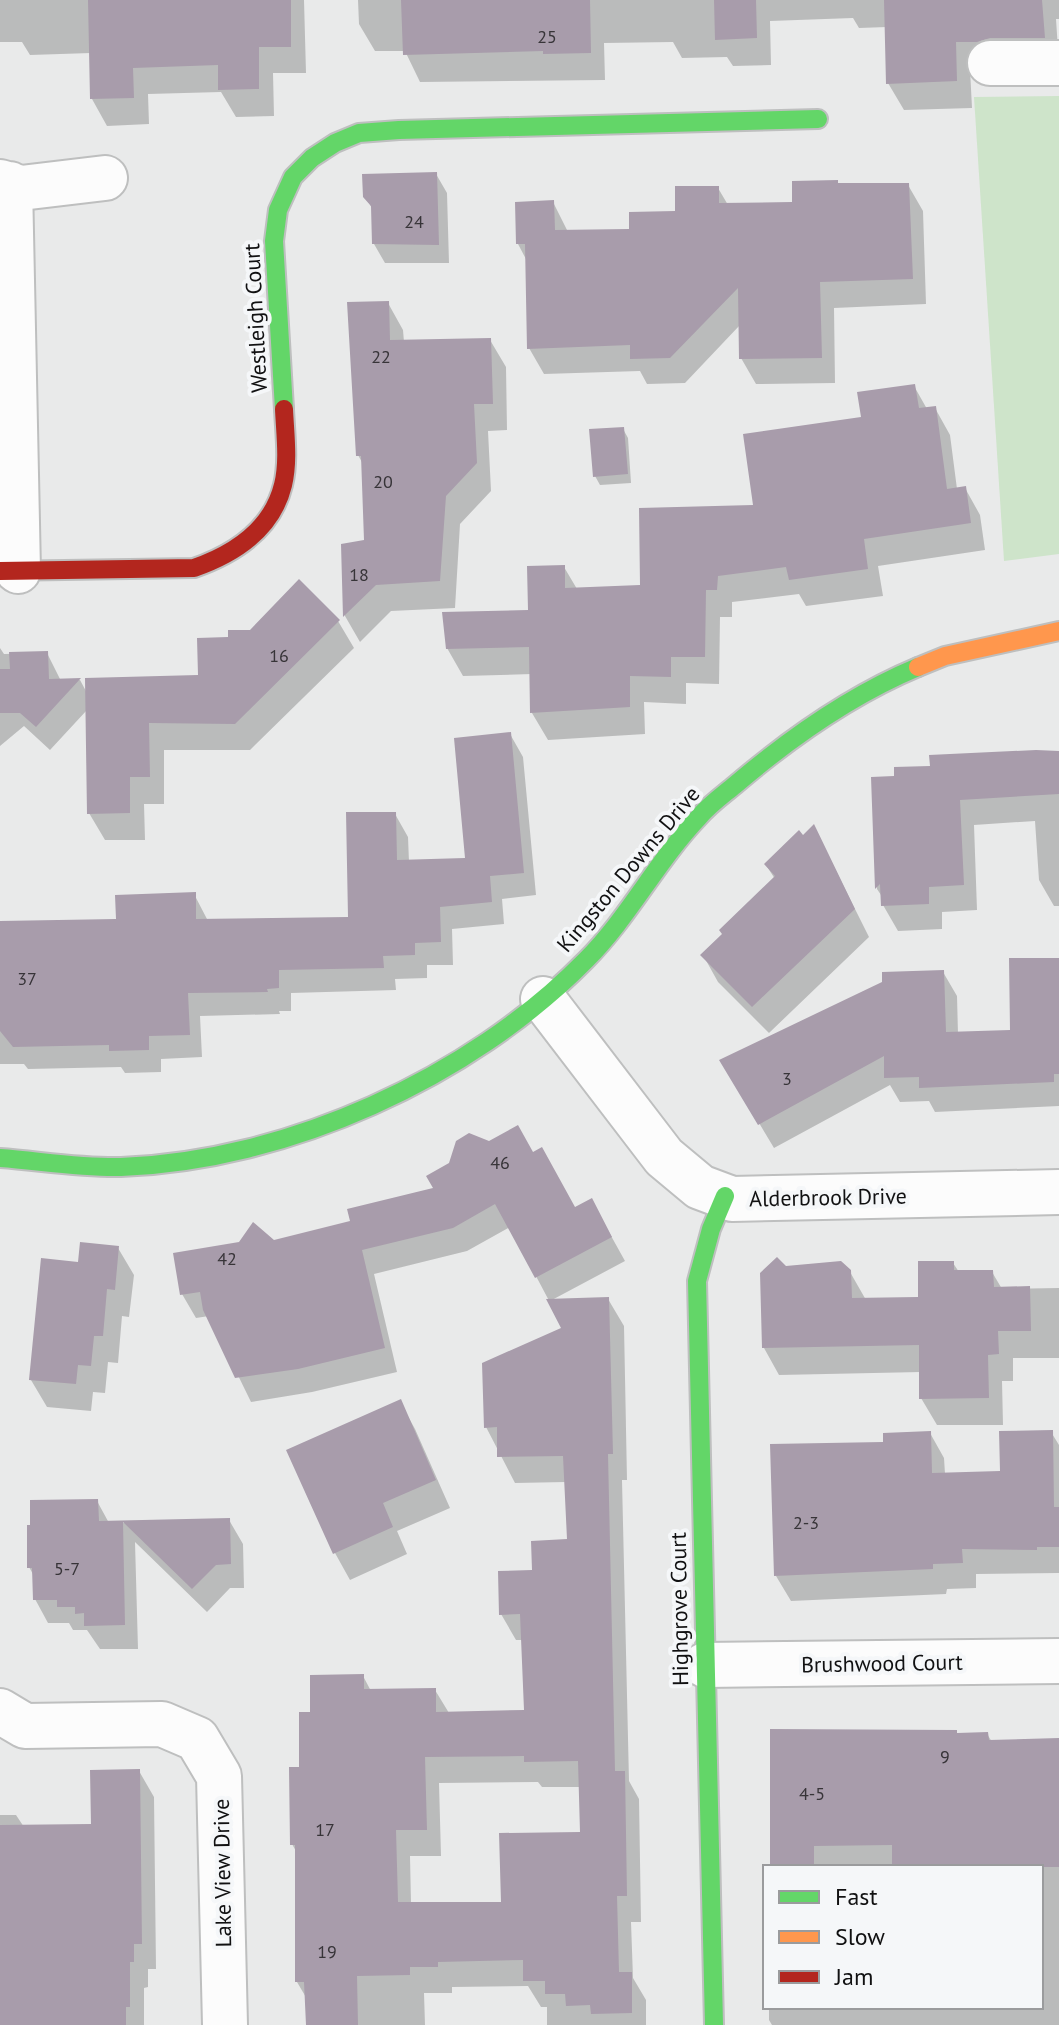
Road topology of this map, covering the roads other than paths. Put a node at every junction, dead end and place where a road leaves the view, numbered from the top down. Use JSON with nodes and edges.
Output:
{"nodes":[{"id":1,"x":990,"y":63,"type":"dead end"},
{"id":2,"x":1059,"y":63,"type":"edge"},
{"id":3,"x":818,"y":119,"type":"dead end"},
{"id":4,"x":105,"y":178,"type":"dead end"},
{"id":5,"x":5,"y":183,"type":"edge"},
{"id":6,"x":9,"y":571,"type":"edge"},
{"id":7,"x":1059,"y":631,"type":"edge"},
{"id":8,"x":543,"y":999,"type":"junction"},
{"id":9,"x":0,"y":1158,"type":"edge"},
{"id":10,"x":1059,"y":1192,"type":"edge"},
{"id":11,"x":725,"y":1196,"type":"junction"},
{"id":12,"x":1059,"y":1661,"type":"edge"},
{"id":13,"x":705,"y":1665,"type":"junction"},
{"id":14,"x":0,"y":1711,"type":"edge"},
{"id":15,"x":225,"y":2025,"type":"edge"},
{"id":16,"x":714,"y":2025,"type":"edge"}],
"edges":[{"from":1,"to":2,"type":"street"},
{"from":3,"to":6,"type":"street","name":"Westleigh Court"},
{"from":4,"to":5,"type":"street"},
{"from":5,"to":6,"type":"street"},
{"from":7,"to":8,"type":"street","name":"Kingston Downs Drive"},
{"from":8,"to":9,"type":"street","name":"Kingston Downs Drive"},
{"from":8,"to":11,"type":"street","name":"Alderbrook Drive"},
{"from":10,"to":11,"type":"street","name":"Alderbrook Drive"},
{"from":11,"to":13,"type":"street","name":"Highgrove Court"},
{"from":12,"to":13,"type":"street","name":"Brushwood Court"},
{"from":13,"to":16,"type":"street","name":"Highgrove Court"},
{"from":14,"to":15,"type":"street","name":"Lake View Drive"}]}
